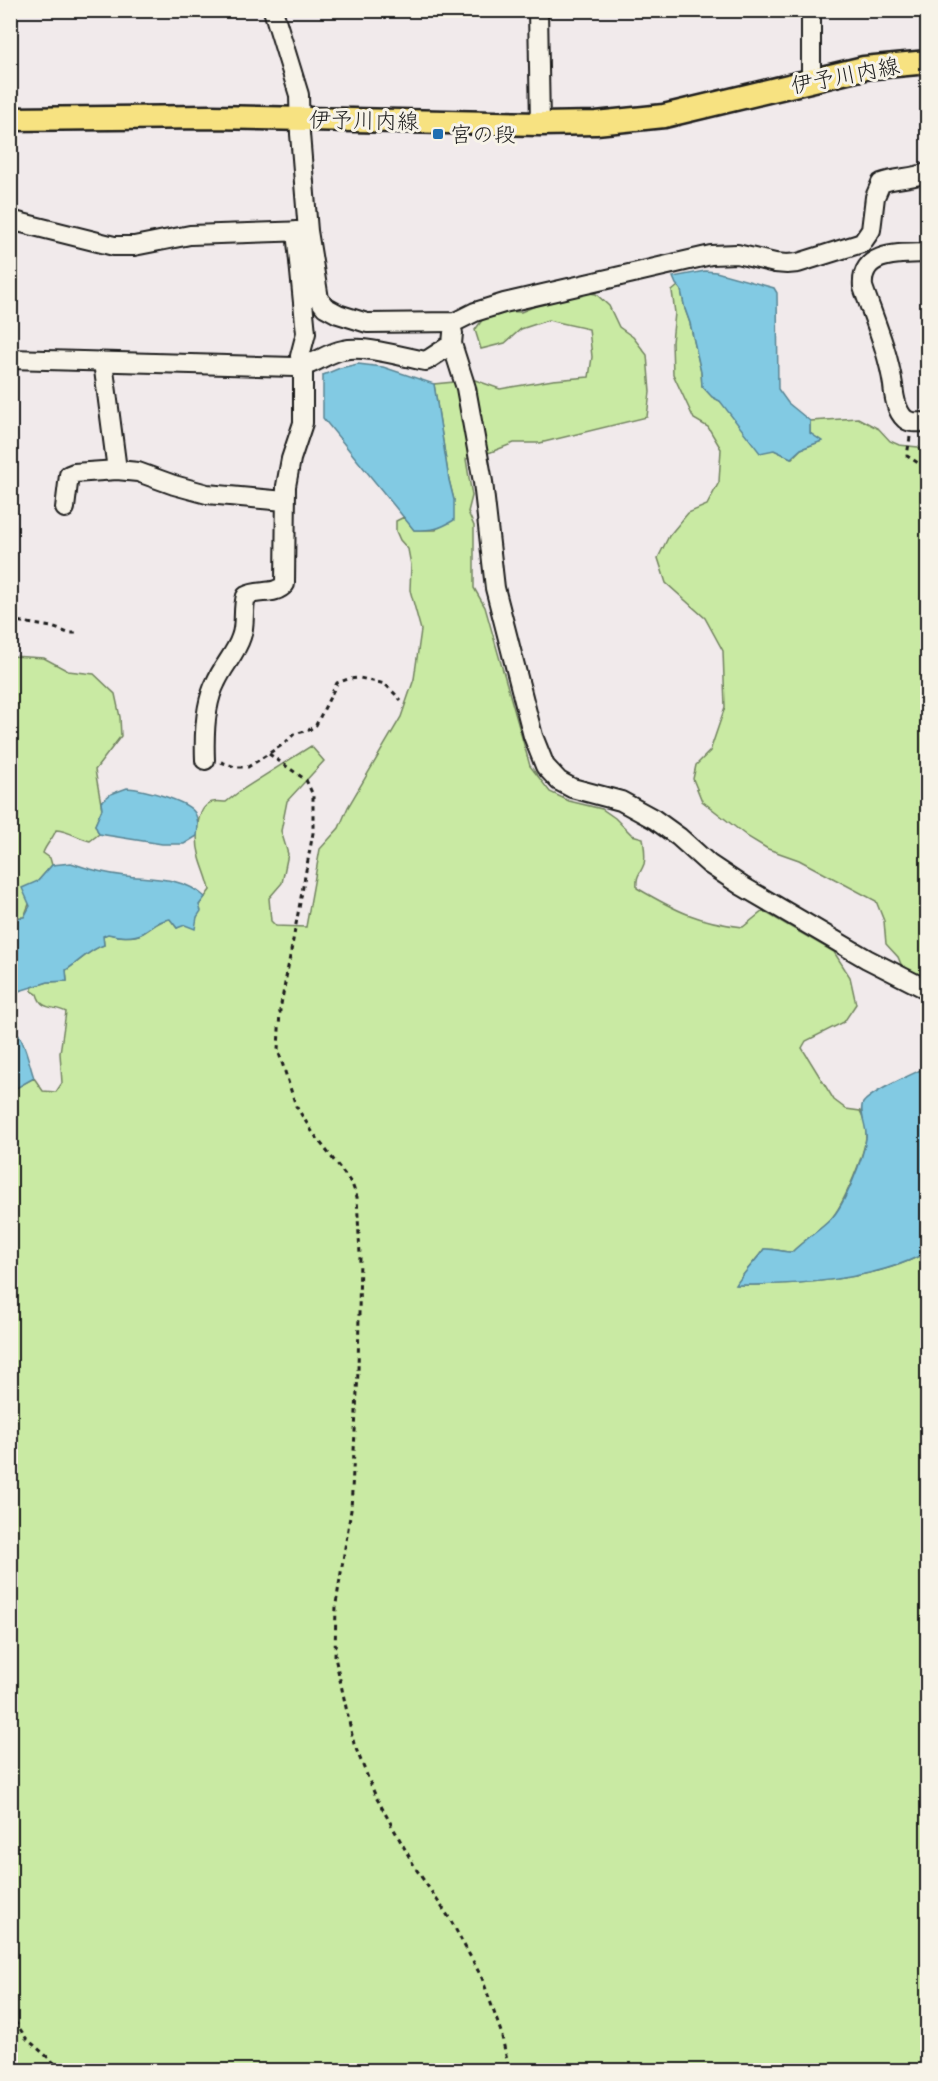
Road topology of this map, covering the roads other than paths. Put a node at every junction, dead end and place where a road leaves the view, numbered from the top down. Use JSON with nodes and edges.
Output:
{"nodes":[{"id":1,"x":273,"y":10,"type":"edge"},
{"id":2,"x":538,"y":10,"type":"edge"},
{"id":3,"x":811,"y":10,"type":"edge"},
{"id":4,"x":927,"y":62,"type":"edge"},
{"id":5,"x":811,"y":80,"type":"junction"},
{"id":6,"x":299,"y":118,"type":"junction"},
{"id":7,"x":10,"y":119,"type":"edge"},
{"id":8,"x":540,"y":124,"type":"junction"},
{"id":9,"x":927,"y":172,"type":"edge"},
{"id":10,"x":10,"y":220,"type":"edge"},
{"id":11,"x":302,"y":231,"type":"junction"},
{"id":12,"x":927,"y":253,"type":"edge"},
{"id":13,"x":455,"y":322,"type":"junction"},
{"id":14,"x":452,"y":344,"type":"junction"},
{"id":15,"x":10,"y":359,"type":"edge"},
{"id":16,"x":426,"y":361,"type":"junction"},
{"id":17,"x":103,"y":362,"type":"junction"},
{"id":18,"x":303,"y":367,"type":"junction"},
{"id":19,"x":462,"y":373,"type":"junction"},
{"id":20,"x":920,"y":422,"type":"edge"},
{"id":21,"x":117,"y":470,"type":"junction"},
{"id":22,"x":285,"y":501,"type":"junction"},
{"id":23,"x":65,"y":508,"type":"dead end"},
{"id":24,"x":205,"y":760,"type":"road end"},
{"id":25,"x":927,"y":990,"type":"edge"}],
"edges":[{"from":1,"to":6,"type":"street"},
{"from":2,"to":8,"type":"street"},
{"from":3,"to":5,"type":"street"},
{"from":4,"to":5,"type":"main road","name":"伊予川内線"},
{"from":5,"to":8,"type":"main road","name":"伊予川内線"},
{"from":6,"to":7,"type":"main road","name":"伊予川内線"},
{"from":6,"to":8,"type":"main road","name":"伊予川内線"},
{"from":6,"to":11,"type":"street"},
{"from":9,"to":13,"type":"street"},
{"from":10,"to":11,"type":"street"},
{"from":11,"to":13,"type":"street"},
{"from":11,"to":18,"type":"street"},
{"from":12,"to":20,"type":"street"},
{"from":13,"to":14,"type":"street"},
{"from":14,"to":16,"type":"street"},
{"from":14,"to":19,"type":"street"},
{"from":15,"to":17,"type":"street"},
{"from":16,"to":18,"type":"street"},
{"from":16,"to":19,"type":"street"},
{"from":17,"to":18,"type":"street"},
{"from":17,"to":21,"type":"street"},
{"from":18,"to":22,"type":"street"},
{"from":19,"to":25,"type":"street"},
{"from":21,"to":22,"type":"street"},
{"from":21,"to":23,"type":"street"},
{"from":22,"to":24,"type":"street"}]}
